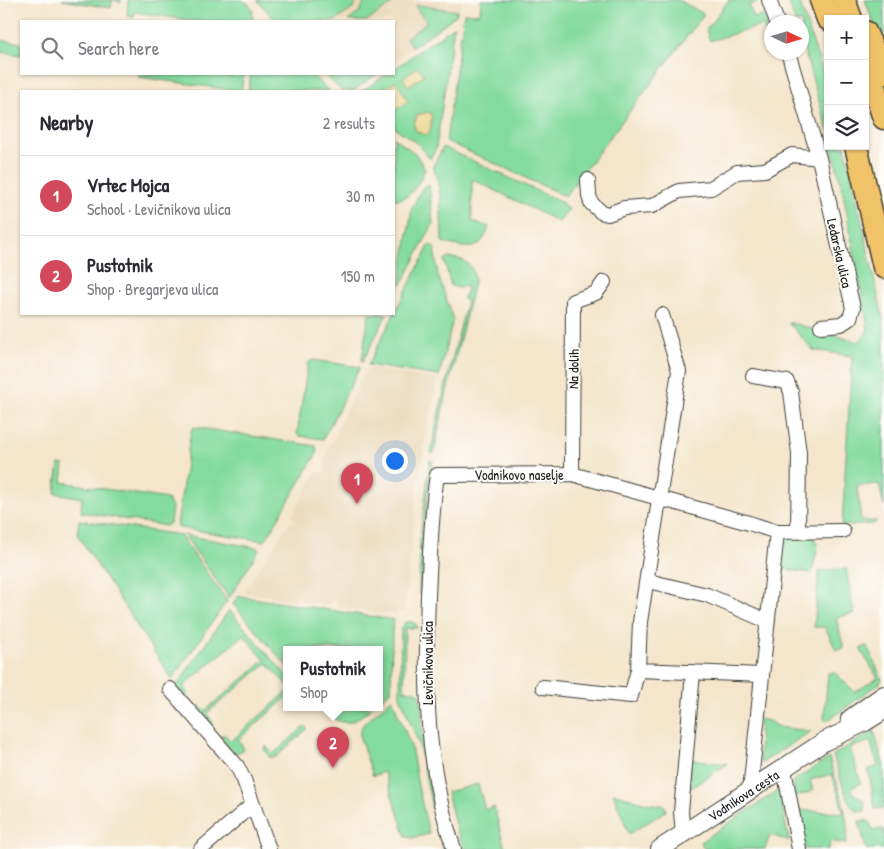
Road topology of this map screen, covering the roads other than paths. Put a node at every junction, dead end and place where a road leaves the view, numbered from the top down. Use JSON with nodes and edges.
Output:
{"nodes":[{"id":1,"x":769,"y":0,"type":"edge"},
{"id":2,"x":821,"y":0,"type":"edge"},
{"id":3,"x":774,"y":15,"type":"edge"},
{"id":4,"x":827,"y":15,"type":"edge"},
{"id":5,"x":869,"y":41,"type":"edge"},
{"id":6,"x":790,"y":60,"type":"edge"},
{"id":7,"x":869,"y":72,"type":"edge"},
{"id":8,"x":884,"y":73,"type":"edge"},
{"id":9,"x":884,"y":118,"type":"edge"},
{"id":10,"x":869,"y":147,"type":"edge"},
{"id":11,"x":857,"y":150,"type":"edge"},
{"id":12,"x":819,"y":158,"type":"junction"},
{"id":13,"x":588,"y":180,"type":"dead end"},
{"id":14,"x":884,"y":192,"type":"edge"},
{"id":15,"x":884,"y":267,"type":"edge"},
{"id":16,"x":604,"y":282,"type":"dead end"},
{"id":17,"x":662,"y":315,"type":"dead end"},
{"id":18,"x":821,"y":326,"type":"dead end"},
{"id":19,"x":753,"y":376,"type":"dead end"},
{"id":20,"x":437,"y":474,"type":"joint"},
{"id":21,"x":572,"y":474,"type":"junction"},
{"id":22,"x":658,"y":497,"type":"junction"},
{"id":23,"x":843,"y":531,"type":"dead end"},
{"id":24,"x":777,"y":532,"type":"junction"},
{"id":25,"x":798,"y":532,"type":"junction"},
{"id":26,"x":648,"y":580,"type":"junction"},
{"id":27,"x":767,"y":621,"type":"junction"},
{"id":28,"x":638,"y":670,"type":"junction"},
{"id":29,"x":693,"y":672,"type":"junction"},
{"id":30,"x":762,"y":675,"type":"junction"},
{"id":31,"x":543,"y":687,"type":"dead end"},
{"id":32,"x":170,"y":689,"type":"dead end"},
{"id":33,"x":884,"y":695,"type":"edge"},
{"id":34,"x":884,"y":710,"type":"edge"},
{"id":35,"x":825,"y":741,"type":"junction"},
{"id":36,"x":784,"y":769,"type":"junction"},
{"id":37,"x":750,"y":791,"type":"junction"},
{"id":38,"x":252,"y":805,"type":"junction"},
{"id":39,"x":683,"y":834,"type":"junction"},
{"id":40,"x":201,"y":849,"type":"edge"},
{"id":41,"x":268,"y":849,"type":"edge"},
{"id":42,"x":454,"y":849,"type":"edge"},
{"id":43,"x":660,"y":849,"type":"edge"},
{"id":44,"x":799,"y":849,"type":"edge"}],
"edges":[{"from":1,"to":3,"type":"street"},
{"from":2,"to":4,"type":"highway"},
{"from":5,"to":8,"type":"highway"},
{"from":6,"to":12,"type":"street","name":"Ledarska ulica"},
{"from":7,"to":9,"type":"highway"},
{"from":10,"to":14,"type":"highway"},
{"from":11,"to":15,"type":"highway"},
{"from":12,"to":13,"type":"street"},
{"from":12,"to":18,"type":"street","name":"Ledarska ulica"},
{"from":16,"to":21,"type":"street","name":"Na dolih"},
{"from":17,"to":22,"type":"street"},
{"from":19,"to":25,"type":"street"},
{"from":20,"to":21,"type":"street","name":"Vodnikovo naselje"},
{"from":20,"to":42,"type":"street","name":"Levičnikova ulica"},
{"from":21,"to":22,"type":"street","name":"Vodnikovo naselje"},
{"from":22,"to":24,"type":"street","name":"Vodnikovo naselje"},
{"from":22,"to":26,"type":"street"},
{"from":23,"to":25,"type":"street","name":"Vodnikovo naselje"},
{"from":24,"to":25,"type":"street","name":"Vodnikovo naselje"},
{"from":24,"to":27,"type":"street"},
{"from":26,"to":27,"type":"street"},
{"from":26,"to":28,"type":"street"},
{"from":27,"to":30,"type":"street"},
{"from":28,"to":29,"type":"street"},
{"from":28,"to":31,"type":"street"},
{"from":29,"to":30,"type":"street"},
{"from":29,"to":39,"type":"street"},
{"from":30,"to":37,"type":"street"},
{"from":32,"to":38,"type":"street"},
{"from":33,"to":35,"type":"street","name":"Vodnikova cesta"},
{"from":34,"to":35,"type":"street","name":"Vodnikova cesta"},
{"from":35,"to":36,"type":"street","name":"Vodnikova cesta"},
{"from":36,"to":37,"type":"street","name":"Vodnikova cesta"},
{"from":36,"to":44,"type":"street"},
{"from":37,"to":39,"type":"street","name":"Vodnikova cesta"},
{"from":38,"to":40,"type":"street"},
{"from":38,"to":41,"type":"street"},
{"from":39,"to":43,"type":"street","name":"Vodnikova cesta"}]}
